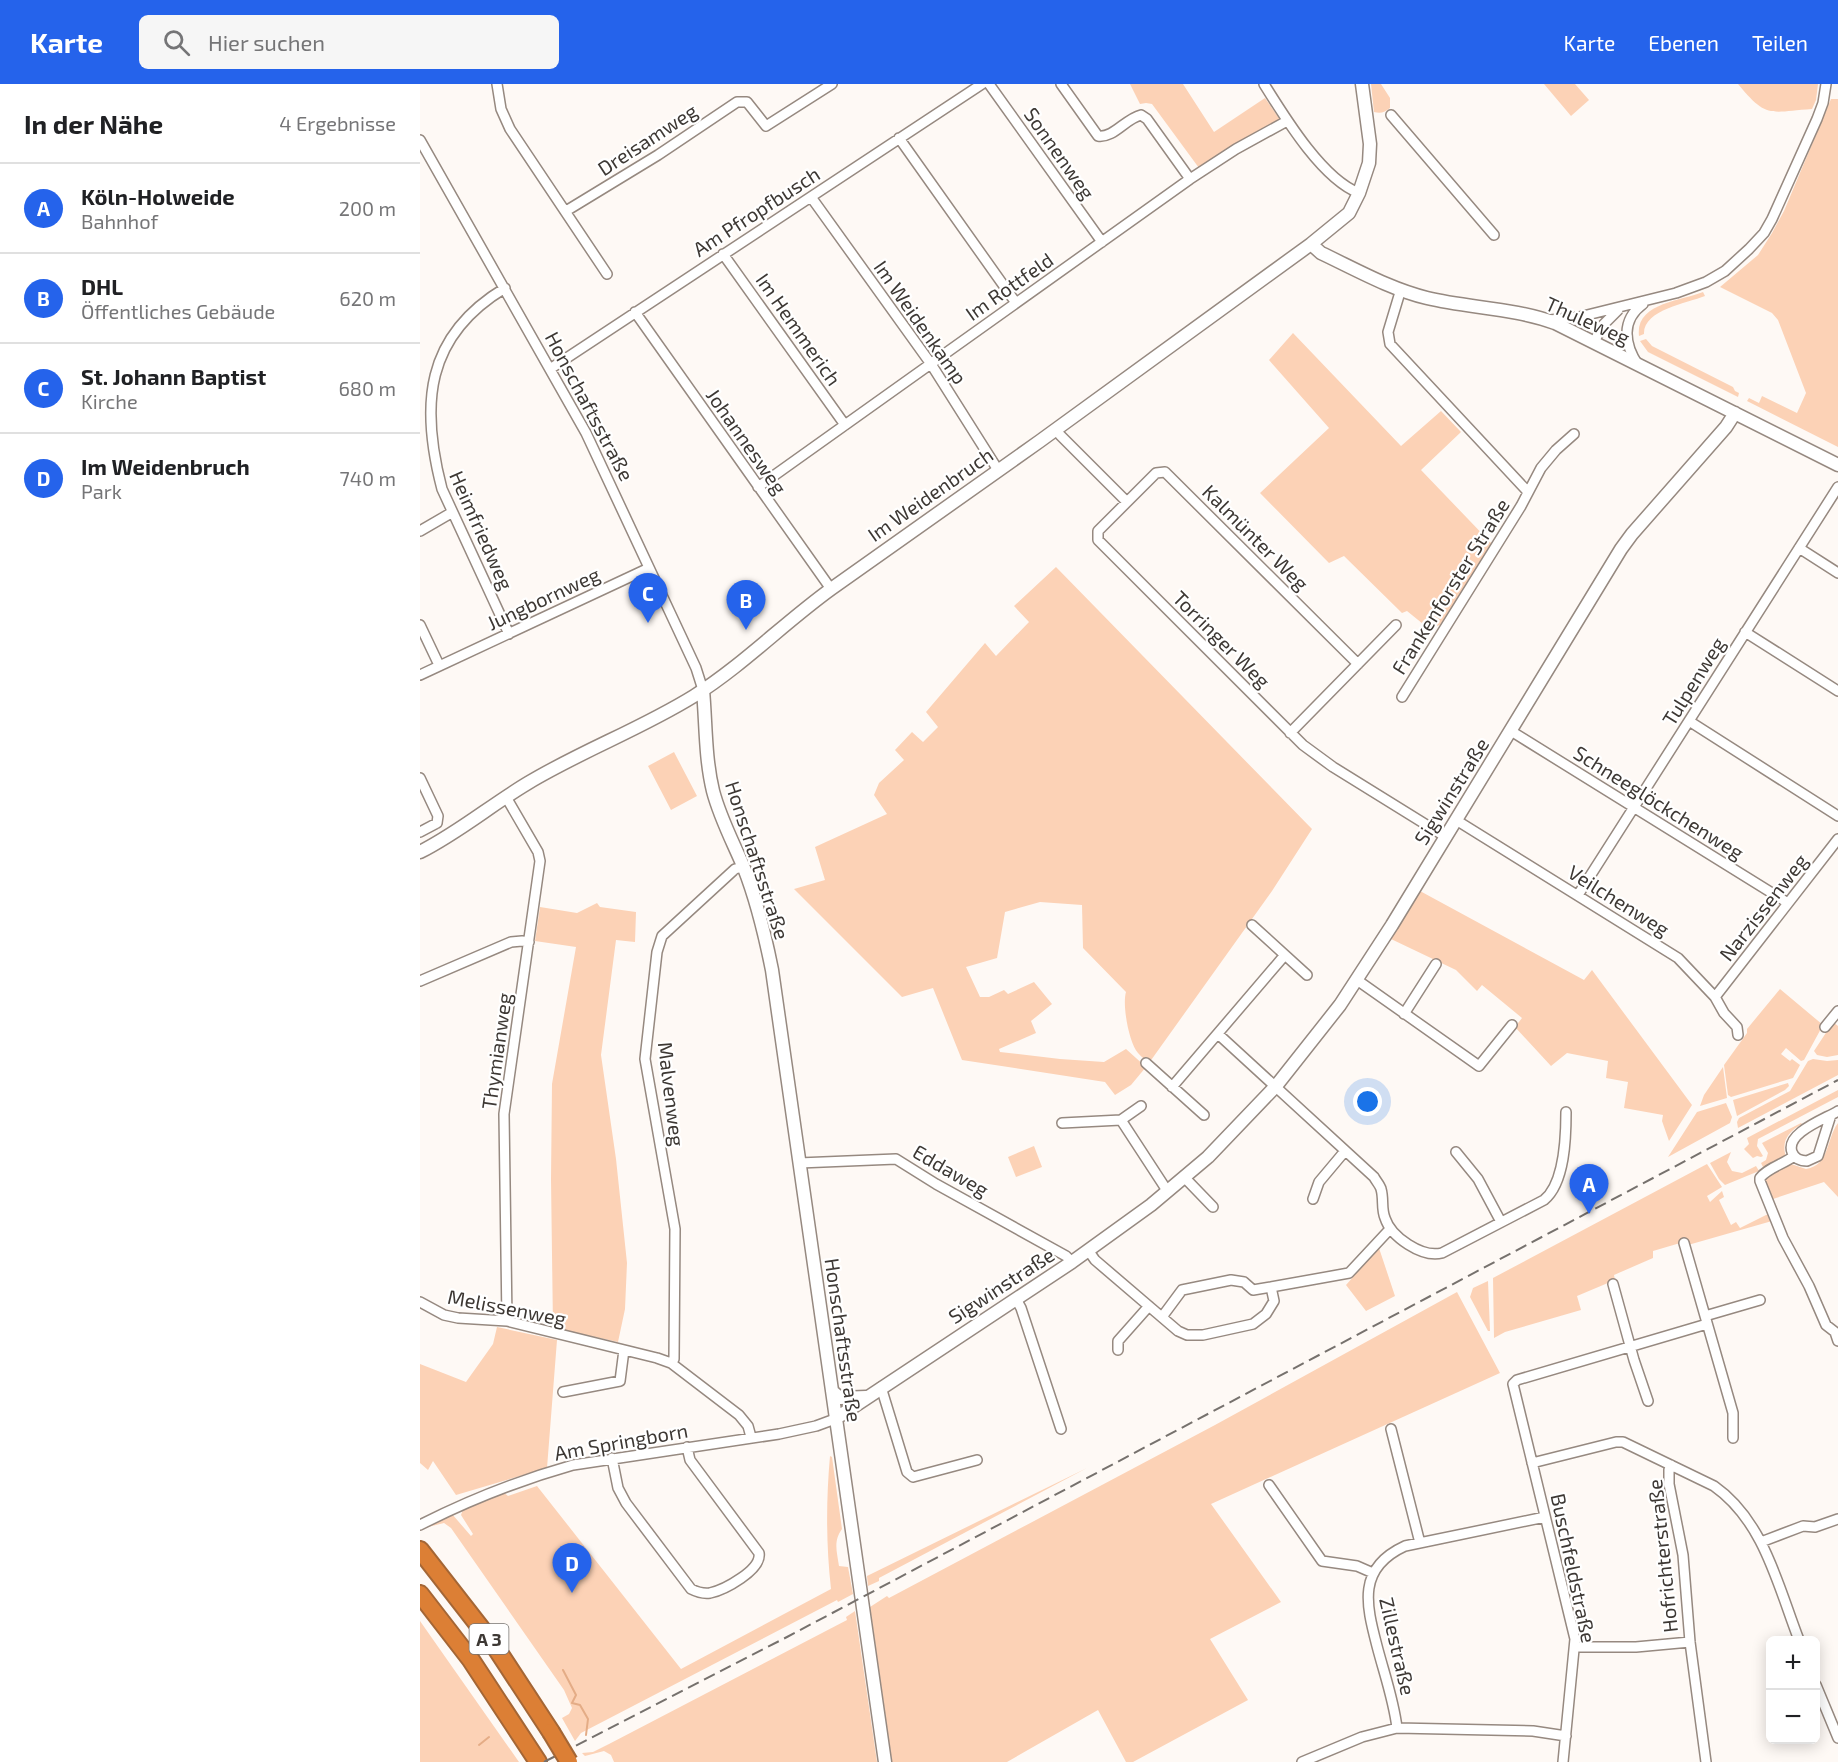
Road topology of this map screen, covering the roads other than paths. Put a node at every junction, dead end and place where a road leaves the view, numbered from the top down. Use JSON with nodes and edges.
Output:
{"nodes":[{"id":1,"x":497,"y":84,"type":"edge"},
{"id":2,"x":832,"y":84,"type":"edge"},
{"id":3,"x":982,"y":84,"type":"edge"},
{"id":4,"x":989,"y":84,"type":"edge"},
{"id":5,"x":1060,"y":84,"type":"edge"},
{"id":6,"x":1264,"y":84,"type":"edge"},
{"id":7,"x":1362,"y":84,"type":"edge"},
{"id":8,"x":1826,"y":84,"type":"edge"},
{"id":9,"x":1391,"y":116,"type":"dead end"},
{"id":10,"x":1287,"y":122,"type":"junction"},
{"id":11,"x":899,"y":138,"type":"junction"},
{"id":12,"x":420,"y":140,"type":"edge"},
{"id":13,"x":1190,"y":179,"type":"junction"},
{"id":14,"x":1359,"y":193,"type":"junction"},
{"id":15,"x":811,"y":196,"type":"junction"},
{"id":16,"x":566,"y":211,"type":"junction"},
{"id":17,"x":1494,"y":235,"type":"dead end"},
{"id":18,"x":1102,"y":242,"type":"junction"},
{"id":19,"x":1311,"y":244,"type":"junction"},
{"id":20,"x":723,"y":254,"type":"junction"},
{"id":21,"x":607,"y":274,"type":"dead end"},
{"id":22,"x":505,"y":288,"type":"junction"},
{"id":23,"x":1401,"y":289,"type":"junction"},
{"id":24,"x":1647,"y":301,"type":"junction"},
{"id":25,"x":1016,"y":303,"type":"junction"},
{"id":26,"x":1626,"y":307,"type":"junction"},
{"id":27,"x":635,"y":312,"type":"junction"},
{"id":28,"x":1548,"y":320,"type":"junction"},
{"id":29,"x":1594,"y":342,"type":"junction"},
{"id":30,"x":931,"y":364,"type":"junction"},
{"id":31,"x":1638,"y":365,"type":"junction"},
{"id":32,"x":550,"y":369,"type":"junction"},
{"id":33,"x":1735,"y":413,"type":"junction"},
{"id":34,"x":845,"y":425,"type":"junction"},
{"id":35,"x":1574,"y":434,"type":"dead end"},
{"id":36,"x":1060,"y":435,"type":"dead end"},
{"id":37,"x":1838,"y":465,"type":"edge"},
{"id":38,"x":998,"y":470,"type":"junction"},
{"id":39,"x":758,"y":487,"type":"junction"},
{"id":40,"x":1838,"y":487,"type":"edge"},
{"id":41,"x":1528,"y":492,"type":"junction"},
{"id":42,"x":1127,"y":502,"type":"junction"},
{"id":43,"x":451,"y":513,"type":"junction"},
{"id":44,"x":420,"y":531,"type":"edge"},
{"id":45,"x":1799,"y":548,"type":"junction"},
{"id":46,"x":649,"y":568,"type":"junction"},
{"id":47,"x":1838,"y":573,"type":"edge"},
{"id":48,"x":831,"y":589,"type":"junction"},
{"id":49,"x":420,"y":625,"type":"edge"},
{"id":50,"x":1396,"y":625,"type":"dead end"},
{"id":51,"x":1745,"y":632,"type":"junction"},
{"id":52,"x":509,"y":634,"type":"junction"},
{"id":53,"x":1358,"y":664,"type":"junction"},
{"id":54,"x":440,"y":665,"type":"junction"},
{"id":55,"x":420,"y":675,"type":"edge"},
{"id":56,"x":703,"y":690,"type":"junction"},
{"id":57,"x":1838,"y":691,"type":"edge"},
{"id":58,"x":1402,"y":698,"type":"dead end"},
{"id":59,"x":1689,"y":721,"type":"junction"},
{"id":60,"x":1511,"y":731,"type":"junction"},
{"id":61,"x":1290,"y":733,"type":"junction"},
{"id":62,"x":420,"y":778,"type":"edge"},
{"id":63,"x":506,"y":796,"type":"junction"},
{"id":64,"x":1634,"y":807,"type":"junction"},
{"id":65,"x":1838,"y":816,"type":"edge"},
{"id":66,"x":1456,"y":820,"type":"junction"},
{"id":67,"x":437,"y":823,"type":"junction"},
{"id":68,"x":420,"y":831,"type":"edge"},
{"id":69,"x":448,"y":836,"type":"junction"},
{"id":70,"x":1446,"y":837,"type":"junction"},
{"id":71,"x":1838,"y":839,"type":"edge"},
{"id":72,"x":420,"y":852,"type":"edge"},
{"id":73,"x":743,"y":867,"type":"junction"},
{"id":74,"x":1578,"y":895,"type":"junction"},
{"id":75,"x":1788,"y":903,"type":"junction"},
{"id":76,"x":1252,"y":925,"type":"dead end"},
{"id":77,"x":529,"y":942,"type":"junction"},
{"id":78,"x":1284,"y":956,"type":"junction"},
{"id":79,"x":1436,"y":964,"type":"dead end"},
{"id":80,"x":1307,"y":975,"type":"dead end"},
{"id":81,"x":1356,"y":980,"type":"junction"},
{"id":82,"x":420,"y":981,"type":"edge"},
{"id":83,"x":1715,"y":997,"type":"junction"},
{"id":84,"x":1838,"y":1011,"type":"edge"},
{"id":85,"x":1404,"y":1014,"type":"junction"},
{"id":86,"x":1512,"y":1025,"type":"dead end"},
{"id":87,"x":1825,"y":1027,"type":"dead end"},
{"id":88,"x":1218,"y":1034,"type":"junction"},
{"id":89,"x":1737,"y":1035,"type":"dead end"},
{"id":90,"x":1146,"y":1063,"type":"dead end"},
{"id":91,"x":1172,"y":1086,"type":"junction"},
{"id":92,"x":1276,"y":1086,"type":"junction"},
{"id":93,"x":1141,"y":1106,"type":"dead end"},
{"id":94,"x":1566,"y":1112,"type":"dead end"},
{"id":95,"x":1834,"y":1113,"type":"edge"},
{"id":96,"x":1204,"y":1115,"type":"dead end"},
{"id":97,"x":1121,"y":1120,"type":"junction"},
{"id":98,"x":1062,"y":1122,"type":"dead end"},
{"id":99,"x":1345,"y":1151,"type":"junction"},
{"id":100,"x":1456,"y":1152,"type":"dead end"},
{"id":101,"x":1794,"y":1156,"type":"junction"},
{"id":102,"x":799,"y":1163,"type":"junction"},
{"id":103,"x":1185,"y":1178,"type":"junction"},
{"id":104,"x":1168,"y":1192,"type":"junction"},
{"id":105,"x":1313,"y":1199,"type":"dead end"},
{"id":106,"x":1213,"y":1208,"type":"dead end"},
{"id":107,"x":1501,"y":1222,"type":"junction"},
{"id":108,"x":1390,"y":1229,"type":"junction"},
{"id":109,"x":1684,"y":1243,"type":"dead end"},
{"id":110,"x":1088,"y":1250,"type":"junction"},
{"id":111,"x":1072,"y":1262,"type":"junction"},
{"id":112,"x":1613,"y":1284,"type":"dead end"},
{"id":113,"x":1271,"y":1287,"type":"junction"},
{"id":114,"x":1016,"y":1299,"type":"junction"},
{"id":115,"x":1760,"y":1300,"type":"dead end"},
{"id":116,"x":420,"y":1302,"type":"edge"},
{"id":117,"x":1149,"y":1306,"type":"junction"},
{"id":118,"x":1162,"y":1317,"type":"junction"},
{"id":119,"x":1706,"y":1320,"type":"junction"},
{"id":120,"x":507,"y":1321,"type":"junction"},
{"id":121,"x":1838,"y":1341,"type":"edge"},
{"id":122,"x":1631,"y":1346,"type":"junction"},
{"id":123,"x":624,"y":1350,"type":"junction"},
{"id":124,"x":1118,"y":1350,"type":"dead end"},
{"id":125,"x":671,"y":1363,"type":"junction"},
{"id":126,"x":880,"y":1387,"type":"junction"},
{"id":127,"x":831,"y":1391,"type":"junction"},
{"id":128,"x":563,"y":1392,"type":"dead end"},
{"id":129,"x":867,"y":1397,"type":"junction"},
{"id":130,"x":1648,"y":1401,"type":"dead end"},
{"id":131,"x":835,"y":1419,"type":"junction"},
{"id":132,"x":1060,"y":1429,"type":"dead end"},
{"id":133,"x":1391,"y":1429,"type":"dead end"},
{"id":134,"x":751,"y":1437,"type":"junction"},
{"id":135,"x":1733,"y":1438,"type":"dead end"},
{"id":136,"x":687,"y":1447,"type":"junction"},
{"id":137,"x":612,"y":1458,"type":"junction"},
{"id":138,"x":977,"y":1460,"type":"dead end"},
{"id":139,"x":1532,"y":1463,"type":"junction"},
{"id":140,"x":1671,"y":1466,"type":"junction"},
{"id":141,"x":1269,"y":1485,"type":"dead end"},
{"id":142,"x":1545,"y":1517,"type":"junction"},
{"id":143,"x":1838,"y":1519,"type":"edge"},
{"id":144,"x":420,"y":1525,"type":"edge"},
{"id":145,"x":1761,"y":1542,"type":"junction"},
{"id":146,"x":1420,"y":1543,"type":"junction"},
{"id":147,"x":420,"y":1551,"type":"edge"},
{"id":148,"x":1374,"y":1573,"type":"junction"},
{"id":149,"x":420,"y":1594,"type":"edge"},
{"id":150,"x":1797,"y":1636,"type":"edge"},
{"id":151,"x":1690,"y":1642,"type":"junction"},
{"id":152,"x":1576,"y":1647,"type":"junction"},
{"id":153,"x":1817,"y":1690,"type":"edge"},
{"id":154,"x":1397,"y":1728,"type":"junction"},
{"id":155,"x":1566,"y":1736,"type":"junction"},
{"id":156,"x":1838,"y":1738,"type":"edge"},
{"id":157,"x":538,"y":1762,"type":"edge"},
{"id":158,"x":569,"y":1762,"type":"edge"},
{"id":159,"x":885,"y":1762,"type":"edge"},
{"id":160,"x":1302,"y":1762,"type":"edge"},
{"id":161,"x":1563,"y":1762,"type":"edge"},
{"id":162,"x":1706,"y":1762,"type":"edge"}],
"edges":[{"from":1,"to":16,"type":"street"},
{"from":2,"to":16,"type":"street","name":"Dreisamweg"},
{"from":3,"to":11,"type":"street","name":"Am Pfropfbusch"},
{"from":4,"to":18,"type":"street","name":"Sonnenweg"},
{"from":5,"to":13,"type":"street"},
{"from":6,"to":10,"type":"street"},
{"from":7,"to":14,"type":"street","name":"Im Weidenbruch"},
{"from":8,"to":24,"type":"street"},
{"from":9,"to":17,"type":"street"},
{"from":10,"to":13,"type":"street","name":"Im Rottfeld"},
{"from":10,"to":14,"type":"street"},
{"from":11,"to":15,"type":"street","name":"Am Pfropfbusch"},
{"from":11,"to":25,"type":"street"},
{"from":12,"to":22,"type":"street","name":"Honschaftsstraße"},
{"from":13,"to":18,"type":"street","name":"Im Rottfeld"},
{"from":14,"to":19,"type":"street","name":"Im Weidenbruch"},
{"from":15,"to":20,"type":"street","name":"Am Pfropfbusch"},
{"from":15,"to":30,"type":"street","name":"Im Weidenkamp"},
{"from":16,"to":21,"type":"street"},
{"from":18,"to":25,"type":"street","name":"Im Rottfeld"},
{"from":19,"to":23,"type":"street","name":"Thuleweg"},
{"from":19,"to":38,"type":"street","name":"Im Weidenbruch"},
{"from":20,"to":27,"type":"street","name":"Am Pfropfbusch"},
{"from":20,"to":34,"type":"street","name":"Im Hemmerich"},
{"from":22,"to":32,"type":"street","name":"Honschaftsstraße"},
{"from":22,"to":43,"type":"street","name":"Heimfriedweg"},
{"from":23,"to":28,"type":"street","name":"Thuleweg"},
{"from":23,"to":41,"type":"street","name":"Frankenforster Straße"},
{"from":24,"to":26,"type":"street"},
{"from":24,"to":31,"type":"street"},
{"from":25,"to":30,"type":"street","name":"Im Rottfeld"},
{"from":26,"to":28,"type":"street"},
{"from":26,"to":29,"type":"street"},
{"from":27,"to":32,"type":"street","name":"Am Pfropfbusch"},
{"from":27,"to":39,"type":"street","name":"Johannesweg"},
{"from":28,"to":29,"type":"street","name":"Thuleweg"},
{"from":29,"to":31,"type":"street","name":"Thuleweg"},
{"from":30,"to":34,"type":"street","name":"Im Rottfeld"},
{"from":30,"to":38,"type":"street","name":"Im Weidenkamp"},
{"from":31,"to":33,"type":"street","name":"Thuleweg"},
{"from":32,"to":46,"type":"street","name":"Honschaftsstraße"},
{"from":33,"to":37,"type":"street","name":"Thuleweg"},
{"from":33,"to":60,"type":"street","name":"Sigwinstraße"},
{"from":34,"to":39,"type":"street","name":"Im Rottfeld"},
{"from":35,"to":41,"type":"street","name":"Frankenforster Straße"},
{"from":36,"to":42,"type":"street"},
{"from":38,"to":48,"type":"street","name":"Im Weidenbruch"},
{"from":39,"to":48,"type":"street","name":"Johannesweg"},
{"from":40,"to":45,"type":"street","name":"Tulpenweg"},
{"from":41,"to":58,"type":"street","name":"Frankenforster Straße"},
{"from":42,"to":53,"type":"street","name":"Kalmünter Weg"},
{"from":42,"to":61,"type":"street","name":"Torringer Weg"},
{"from":43,"to":44,"type":"street"},
{"from":43,"to":52,"type":"street","name":"Heimfriedweg"},
{"from":45,"to":47,"type":"street"},
{"from":45,"to":51,"type":"street","name":"Tulpenweg"},
{"from":46,"to":52,"type":"street","name":"Jungbornweg"},
{"from":46,"to":56,"type":"street","name":"Honschaftsstraße"},
{"from":48,"to":56,"type":"street","name":"Im Weidenbruch"},
{"from":49,"to":54,"type":"street"},
{"from":50,"to":53,"type":"street"},
{"from":51,"to":57,"type":"street"},
{"from":51,"to":59,"type":"street","name":"Tulpenweg"},
{"from":52,"to":54,"type":"street","name":"Jungbornweg"},
{"from":53,"to":61,"type":"street"},
{"from":54,"to":55,"type":"street","name":"Jungbornweg"},
{"from":56,"to":63,"type":"street","name":"Im Weidenbruch"},
{"from":56,"to":73,"type":"street","name":"Honschaftsstraße"},
{"from":59,"to":64,"type":"street","name":"Tulpenweg"},
{"from":59,"to":65,"type":"street"},
{"from":60,"to":64,"type":"street","name":"Schneeglöckchenweg"},
{"from":60,"to":66,"type":"street","name":"Sigwinstraße"},
{"from":61,"to":70,"type":"street","name":"Torringer Weg"},
{"from":62,"to":67,"type":"street"},
{"from":63,"to":69,"type":"street","name":"Im Weidenbruch"},
{"from":63,"to":77,"type":"street","name":"Thymianweg"},
{"from":64,"to":74,"type":"street","name":"Tulpenweg"},
{"from":64,"to":75,"type":"street","name":"Schneeglöckchenweg"},
{"from":66,"to":70,"type":"street","name":"Sigwinstraße"},
{"from":66,"to":74,"type":"street","name":"Veilchenweg"},
{"from":67,"to":68,"type":"street"},
{"from":67,"to":69,"type":"street"},
{"from":69,"to":72,"type":"street","name":"Im Weidenbruch"},
{"from":70,"to":81,"type":"street","name":"Sigwinstraße"},
{"from":71,"to":75,"type":"street","name":"Narzissenweg"},
{"from":73,"to":102,"type":"street","name":"Honschaftsstraße"},
{"from":73,"to":125,"type":"street","name":"Malvenweg"},
{"from":74,"to":83,"type":"street","name":"Veilchenweg"},
{"from":75,"to":83,"type":"street","name":"Narzissenweg"},
{"from":76,"to":78,"type":"street"},
{"from":77,"to":82,"type":"street"},
{"from":77,"to":120,"type":"street","name":"Thymianweg"},
{"from":78,"to":80,"type":"street"},
{"from":78,"to":88,"type":"street"},
{"from":79,"to":85,"type":"street"},
{"from":81,"to":85,"type":"street"},
{"from":81,"to":92,"type":"street","name":"Sigwinstraße"},
{"from":83,"to":89,"type":"street","name":"Veilchenweg"},
{"from":84,"to":87,"type":"street"},
{"from":85,"to":86,"type":"street"},
{"from":88,"to":91,"type":"street"},
{"from":88,"to":92,"type":"street"},
{"from":90,"to":91,"type":"street"},
{"from":91,"to":96,"type":"street"},
{"from":92,"to":99,"type":"street"},
{"from":92,"to":103,"type":"street","name":"Sigwinstraße"},
{"from":93,"to":97,"type":"street"},
{"from":94,"to":107,"type":"street"},
{"from":95,"to":101,"type":"street"},
{"from":95,"to":101,"type":"street"},
{"from":97,"to":98,"type":"street"},
{"from":97,"to":104,"type":"street"},
{"from":99,"to":105,"type":"street"},
{"from":99,"to":108,"type":"street"},
{"from":100,"to":107,"type":"street"},
{"from":101,"to":121,"type":"street"},
{"from":102,"to":111,"type":"street","name":"Eddaweg"},
{"from":102,"to":127,"type":"street","name":"Honschaftsstraße"},
{"from":103,"to":104,"type":"street","name":"Sigwinstraße"},
{"from":103,"to":106,"type":"street"},
{"from":104,"to":110,"type":"street","name":"Sigwinstraße"},
{"from":107,"to":108,"type":"street"},
{"from":108,"to":113,"type":"street"},
{"from":109,"to":119,"type":"street"},
{"from":110,"to":111,"type":"street","name":"Sigwinstraße"},
{"from":110,"to":117,"type":"street"},
{"from":111,"to":114,"type":"street","name":"Sigwinstraße"},
{"from":112,"to":122,"type":"street"},
{"from":113,"to":118,"type":"street"},
{"from":113,"to":118,"type":"street"},
{"from":114,"to":126,"type":"street","name":"Sigwinstraße"},
{"from":114,"to":132,"type":"street"},
{"from":115,"to":119,"type":"street"},
{"from":116,"to":120,"type":"street","name":"Melissenweg"},
{"from":117,"to":118,"type":"street"},
{"from":117,"to":124,"type":"street"},
{"from":119,"to":122,"type":"street"},
{"from":119,"to":135,"type":"street"},
{"from":120,"to":123,"type":"street","name":"Melissenweg"},
{"from":122,"to":130,"type":"street"},
{"from":122,"to":139,"type":"street","name":"Buschfeldstraße"},
{"from":123,"to":125,"type":"street","name":"Melissenweg"},
{"from":123,"to":128,"type":"street"},
{"from":125,"to":134,"type":"street","name":"Melissenweg"},
{"from":126,"to":129,"type":"street","name":"Sigwinstraße"},
{"from":126,"to":138,"type":"street"},
{"from":127,"to":129,"type":"street"},
{"from":127,"to":131,"type":"street","name":"Honschaftsstraße"},
{"from":129,"to":131,"type":"street","name":"Sigwinstraße"},
{"from":131,"to":134,"type":"street","name":"Am Springborn"},
{"from":131,"to":159,"type":"street","name":"Honschaftsstraße"},
{"from":133,"to":146,"type":"street"},
{"from":134,"to":136,"type":"street","name":"Am Springborn"},
{"from":136,"to":137,"type":"street","name":"Am Springborn"},
{"from":136,"to":137,"type":"street"},
{"from":137,"to":144,"type":"street","name":"Am Springborn"},
{"from":139,"to":140,"type":"street"},
{"from":139,"to":142,"type":"street","name":"Buschfeldstraße"},
{"from":140,"to":145,"type":"street"},
{"from":140,"to":151,"type":"street","name":"Hofrichterstraße"},
{"from":141,"to":148,"type":"street","name":"Zillestraße"},
{"from":142,"to":146,"type":"street","name":"Zillestraße"},
{"from":142,"to":152,"type":"street","name":"Buschfeldstraße"},
{"from":143,"to":145,"type":"street"},
{"from":145,"to":150,"type":"street"},
{"from":146,"to":148,"type":"street","name":"Zillestraße"},
{"from":147,"to":158,"type":"highway","number":"A 3","bridge":true},
{"from":148,"to":154,"type":"street","name":"Zillestraße"},
{"from":149,"to":157,"type":"highway","number":"A 3"},
{"from":151,"to":152,"type":"street","name":"Hofrichterstraße"},
{"from":151,"to":162,"type":"street","name":"Hofrichterstraße"},
{"from":152,"to":155,"type":"street","name":"Buschfeldstraße"},
{"from":153,"to":156,"type":"street"},
{"from":154,"to":155,"type":"street"},
{"from":154,"to":160,"type":"street"},
{"from":155,"to":161,"type":"street","name":"Buschfeldstraße"}]}
